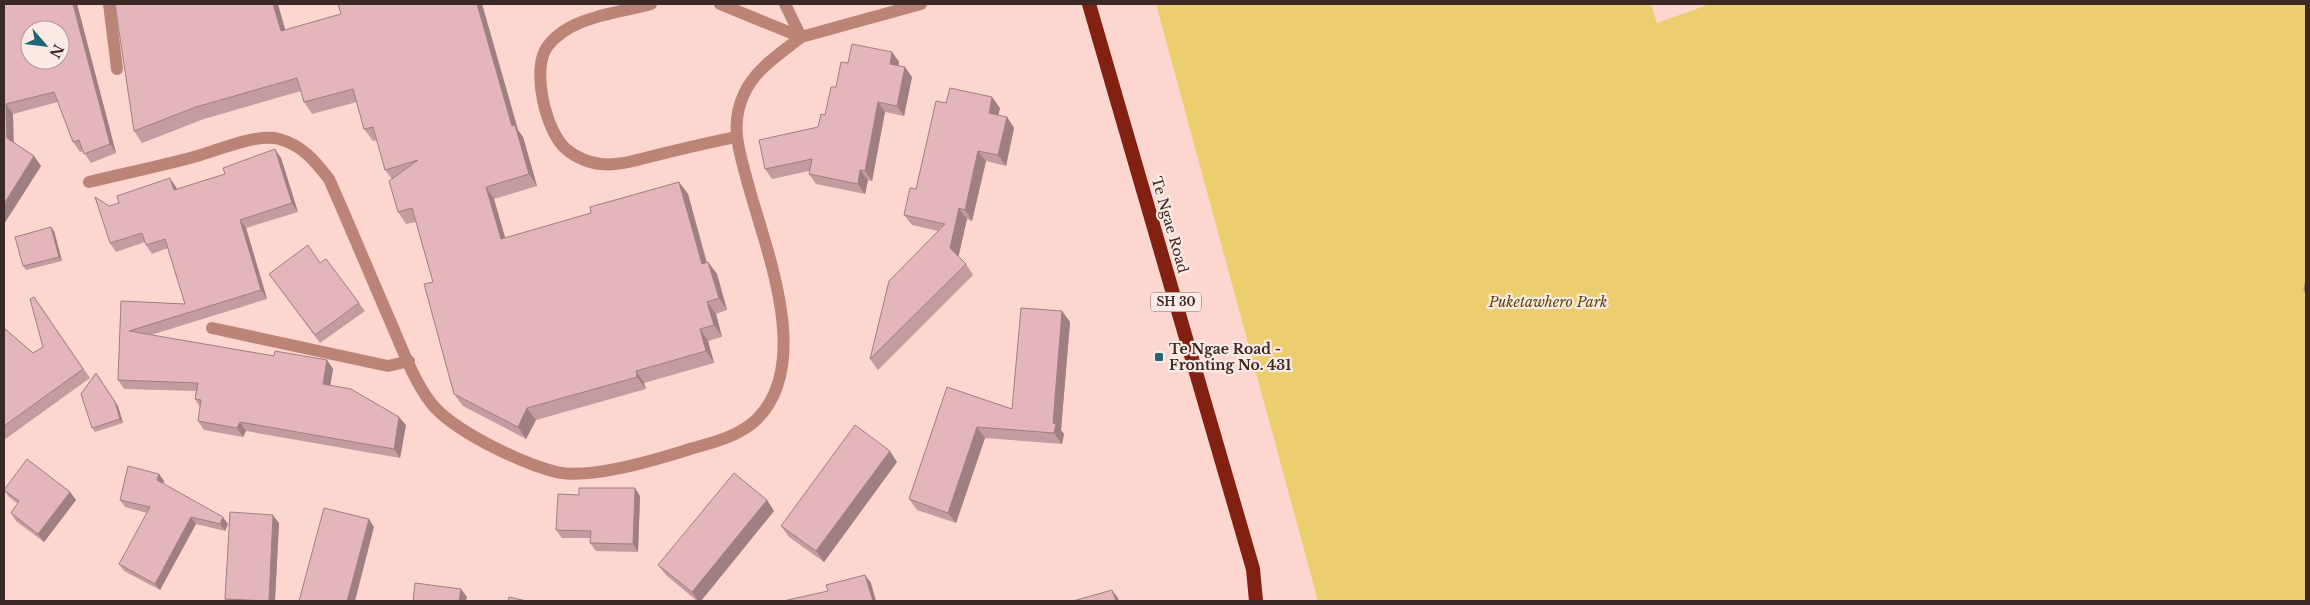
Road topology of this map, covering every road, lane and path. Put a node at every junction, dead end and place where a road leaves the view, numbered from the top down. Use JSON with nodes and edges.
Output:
{"nodes":[{"id":1,"x":109,"y":4,"type":"edge"},
{"id":2,"x":651,"y":4,"type":"edge"},
{"id":3,"x":720,"y":4,"type":"edge"},
{"id":4,"x":785,"y":4,"type":"edge"},
{"id":5,"x":921,"y":4,"type":"edge"},
{"id":6,"x":1089,"y":4,"type":"edge"},
{"id":7,"x":801,"y":37,"type":"junction"},
{"id":8,"x":117,"y":69,"type":"dead end"},
{"id":9,"x":735,"y":137,"type":"junction"},
{"id":10,"x":89,"y":182,"type":"dead end"},
{"id":11,"x":212,"y":328,"type":"dead end"},
{"id":12,"x":409,"y":361,"type":"junction"},
{"id":13,"x":1256,"y":601,"type":"edge"}],
"edges":[{"from":1,"to":8,"type":"street"},
{"from":2,"to":9,"type":"street"},
{"from":3,"to":7,"type":"street"},
{"from":4,"to":7,"type":"street"},
{"from":5,"to":7,"type":"street"},
{"from":6,"to":13,"type":"highway","name":"Te Ngae Road","number":"SH 30"},
{"from":7,"to":9,"type":"street"},
{"from":9,"to":12,"type":"street"},
{"from":10,"to":12,"type":"street"},
{"from":11,"to":12,"type":"street"}]}
